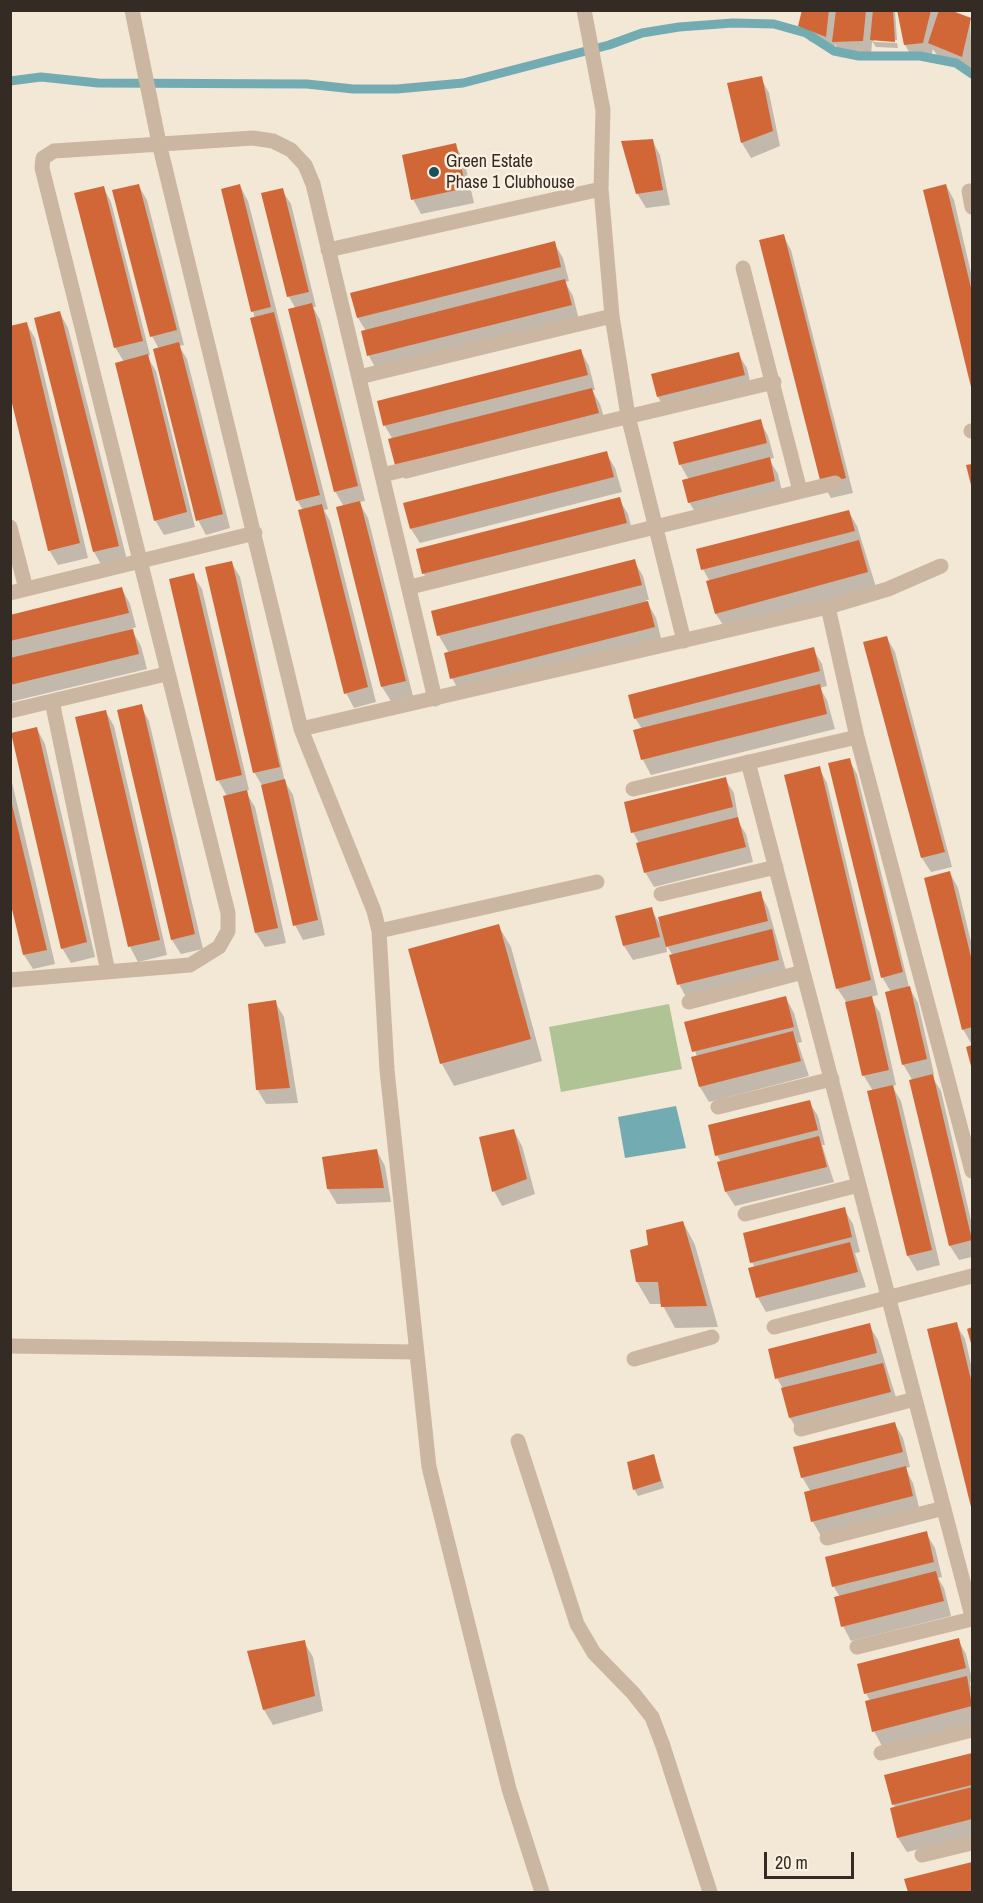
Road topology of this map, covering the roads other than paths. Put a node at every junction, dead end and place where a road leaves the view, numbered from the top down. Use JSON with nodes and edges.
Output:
{"nodes":[{"id":1,"x":132,"y":10,"type":"edge"},
{"id":2,"x":584,"y":10,"type":"edge"},
{"id":3,"x":159,"y":143,"type":"junction"},
{"id":4,"x":601,"y":189,"type":"junction"},
{"id":5,"x":969,"y":190,"type":"dead end"},
{"id":6,"x":972,"y":207,"type":"edge"},
{"id":7,"x":328,"y":250,"type":"junction"},
{"id":8,"x":743,"y":268,"type":"dead end"},
{"id":9,"x":612,"y":316,"type":"junction"},
{"id":10,"x":359,"y":378,"type":"junction"},
{"id":11,"x":774,"y":382,"type":"junction"},
{"id":12,"x":628,"y":416,"type":"junction"},
{"id":13,"x":382,"y":475,"type":"junction"},
{"id":14,"x":835,"y":483,"type":"dead end"},
{"id":15,"x":800,"y":491,"type":"junction"},
{"id":16,"x":10,"y":526,"type":"edge"},
{"id":17,"x":655,"y":526,"type":"junction"},
{"id":18,"x":255,"y":533,"type":"junction"},
{"id":19,"x":141,"y":561,"type":"junction"},
{"id":20,"x":942,"y":566,"type":"dead end"},
{"id":21,"x":410,"y":587,"type":"junction"},
{"id":22,"x":26,"y":589,"type":"junction"},
{"id":23,"x":10,"y":593,"type":"edge"},
{"id":24,"x":828,"y":607,"type":"junction"},
{"id":25,"x":684,"y":641,"type":"junction"},
{"id":26,"x":166,"y":674,"type":"junction"},
{"id":27,"x":435,"y":699,"type":"junction"},
{"id":28,"x":52,"y":701,"type":"junction"},
{"id":29,"x":10,"y":711,"type":"edge"},
{"id":30,"x":301,"y":729,"type":"junction"},
{"id":31,"x":857,"y":737,"type":"junction"},
{"id":32,"x":748,"y":762,"type":"junction"},
{"id":33,"x":633,"y":789,"type":"dead end"},
{"id":34,"x":776,"y":867,"type":"junction"},
{"id":35,"x":597,"y":882,"type":"dead end"},
{"id":36,"x":661,"y":894,"type":"dead end"},
{"id":37,"x":379,"y":931,"type":"junction"},
{"id":38,"x":108,"y":972,"type":"junction"},
{"id":39,"x":803,"y":972,"type":"junction"},
{"id":40,"x":10,"y":980,"type":"edge"},
{"id":41,"x":689,"y":1002,"type":"dead end"},
{"id":42,"x":832,"y":1079,"type":"junction"},
{"id":43,"x":718,"y":1107,"type":"dead end"},
{"id":44,"x":972,"y":1171,"type":"edge"},
{"id":45,"x":859,"y":1185,"type":"junction"},
{"id":46,"x":745,"y":1214,"type":"dead end"},
{"id":47,"x":972,"y":1276,"type":"edge"},
{"id":48,"x":889,"y":1298,"type":"junction"},
{"id":49,"x":774,"y":1327,"type":"dead end"},
{"id":50,"x":712,"y":1337,"type":"dead end"},
{"id":51,"x":10,"y":1346,"type":"edge"},
{"id":52,"x":415,"y":1352,"type":"junction"},
{"id":53,"x":634,"y":1359,"type":"dead end"},
{"id":54,"x":915,"y":1399,"type":"junction"},
{"id":55,"x":801,"y":1429,"type":"dead end"},
{"id":56,"x":518,"y":1441,"type":"dead end"},
{"id":57,"x":944,"y":1508,"type":"junction"},
{"id":58,"x":827,"y":1538,"type":"dead end"},
{"id":59,"x":972,"y":1617,"type":"edge"},
{"id":60,"x":857,"y":1647,"type":"dead end"},
{"id":61,"x":972,"y":1730,"type":"edge"},
{"id":62,"x":881,"y":1753,"type":"dead end"},
{"id":63,"x":972,"y":1843,"type":"edge"},
{"id":64,"x":922,"y":1855,"type":"dead end"},
{"id":65,"x":542,"y":1893,"type":"edge"},
{"id":66,"x":710,"y":1893,"type":"edge"}],
"edges":[{"from":1,"to":3,"type":"street"},
{"from":2,"to":4,"type":"street"},
{"from":3,"to":7,"type":"street"},
{"from":3,"to":18,"type":"street"},
{"from":3,"to":19,"type":"street"},
{"from":4,"to":7,"type":"street"},
{"from":4,"to":9,"type":"street"},
{"from":5,"to":6,"type":"street"},
{"from":7,"to":10,"type":"street"},
{"from":8,"to":11,"type":"street"},
{"from":9,"to":10,"type":"street"},
{"from":9,"to":12,"type":"street"},
{"from":10,"to":13,"type":"street"},
{"from":11,"to":12,"type":"street"},
{"from":11,"to":15,"type":"street"},
{"from":12,"to":13,"type":"street"},
{"from":12,"to":17,"type":"street"},
{"from":13,"to":21,"type":"street"},
{"from":14,"to":15,"type":"street"},
{"from":15,"to":17,"type":"street"},
{"from":16,"to":22,"type":"street"},
{"from":17,"to":21,"type":"street"},
{"from":17,"to":25,"type":"street"},
{"from":18,"to":19,"type":"street"},
{"from":18,"to":30,"type":"street"},
{"from":19,"to":22,"type":"street"},
{"from":19,"to":26,"type":"street"},
{"from":20,"to":24,"type":"street"},
{"from":21,"to":27,"type":"street"},
{"from":22,"to":23,"type":"street"},
{"from":24,"to":25,"type":"street"},
{"from":24,"to":31,"type":"street"},
{"from":25,"to":27,"type":"street"},
{"from":26,"to":28,"type":"street"},
{"from":26,"to":38,"type":"street"},
{"from":27,"to":30,"type":"street"},
{"from":28,"to":29,"type":"street"},
{"from":28,"to":38,"type":"street"},
{"from":30,"to":37,"type":"street"},
{"from":31,"to":32,"type":"street"},
{"from":31,"to":44,"type":"street"},
{"from":32,"to":33,"type":"street"},
{"from":32,"to":34,"type":"street"},
{"from":34,"to":36,"type":"street"},
{"from":34,"to":39,"type":"street"},
{"from":35,"to":37,"type":"street"},
{"from":37,"to":52,"type":"street"},
{"from":38,"to":40,"type":"street"},
{"from":39,"to":41,"type":"street"},
{"from":39,"to":42,"type":"street"},
{"from":42,"to":43,"type":"street"},
{"from":42,"to":45,"type":"street"},
{"from":45,"to":46,"type":"street"},
{"from":45,"to":48,"type":"street"},
{"from":47,"to":48,"type":"street"},
{"from":48,"to":49,"type":"street"},
{"from":48,"to":54,"type":"street"},
{"from":50,"to":53,"type":"street"},
{"from":51,"to":52,"type":"street"},
{"from":52,"to":65,"type":"street"},
{"from":54,"to":55,"type":"street"},
{"from":54,"to":57,"type":"street"},
{"from":56,"to":66,"type":"street"},
{"from":57,"to":58,"type":"street"},
{"from":57,"to":59,"type":"street"},
{"from":59,"to":60,"type":"street"},
{"from":61,"to":62,"type":"street"},
{"from":63,"to":64,"type":"street"}]}
